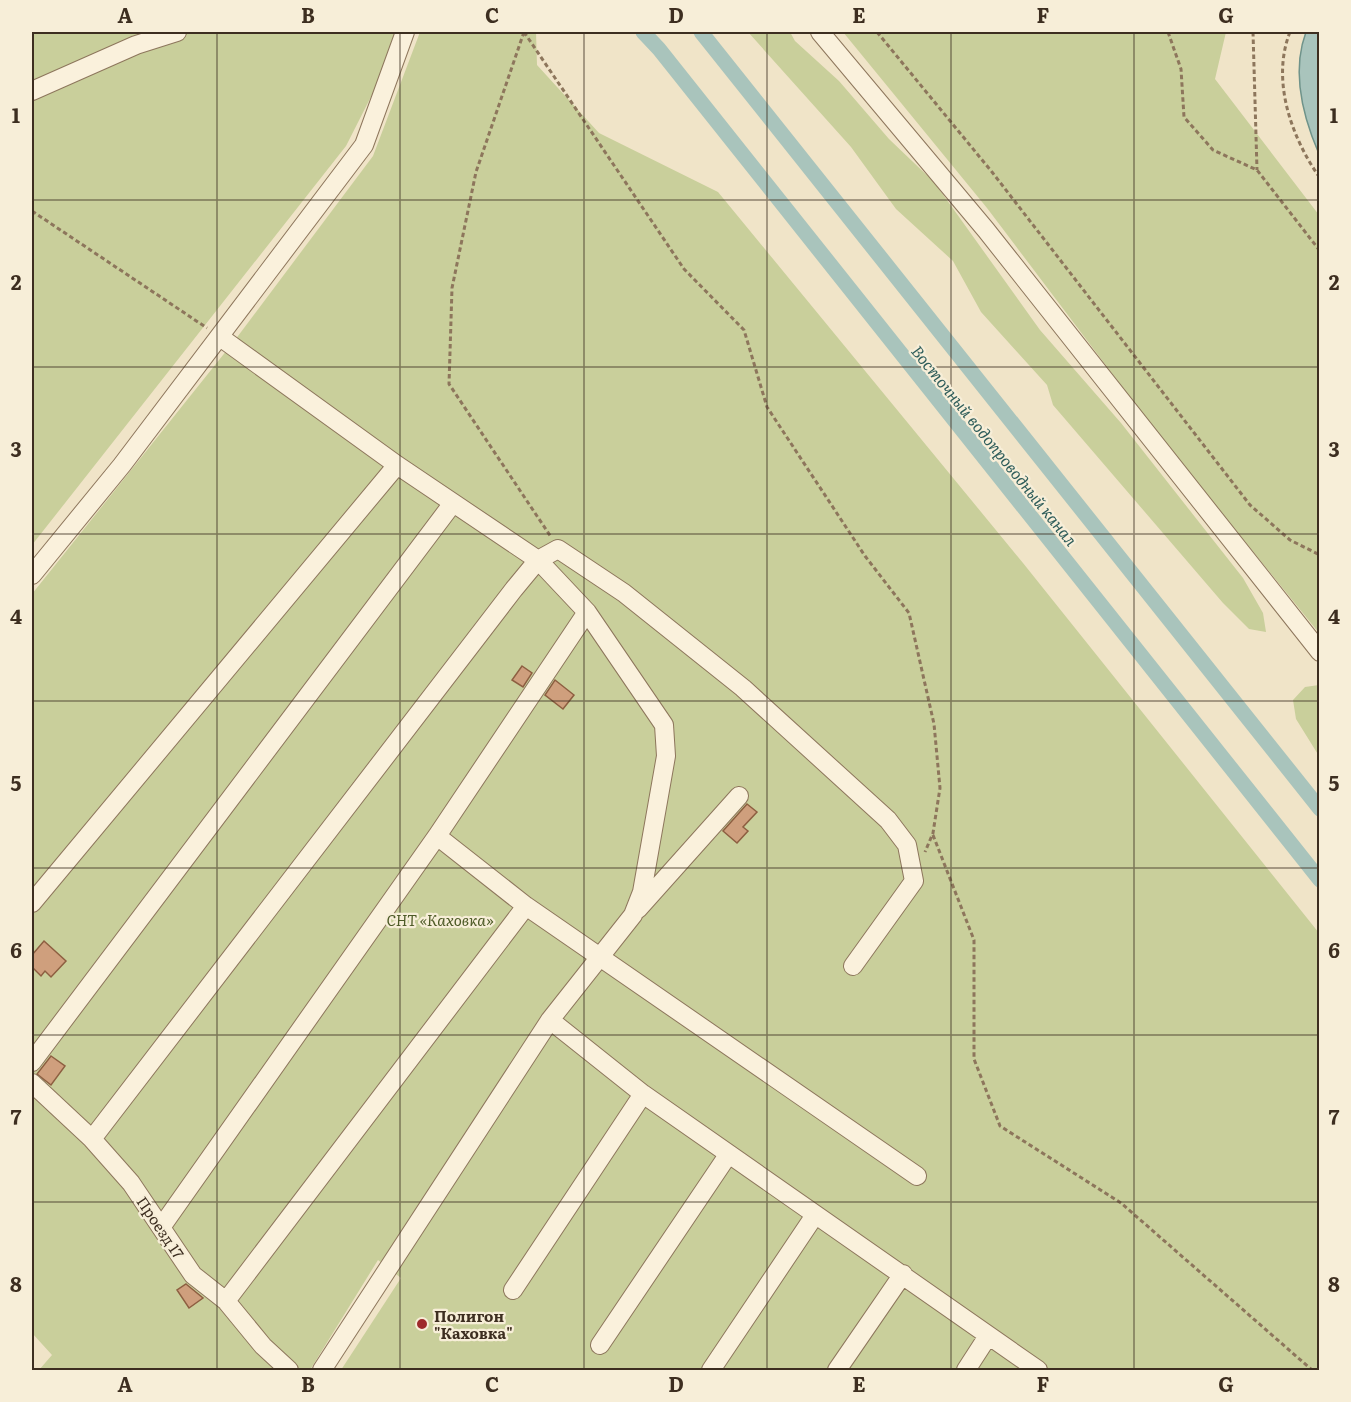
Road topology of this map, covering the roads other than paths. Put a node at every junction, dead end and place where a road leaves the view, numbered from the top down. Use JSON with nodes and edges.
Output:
{"nodes":[{"id":1,"x":177,"y":32,"type":"edge"},
{"id":2,"x":405,"y":32,"type":"edge"},
{"id":3,"x":820,"y":32,"type":"edge"},
{"id":4,"x":32,"y":91,"type":"edge"},
{"id":5,"x":220,"y":337,"type":"junction"},
{"id":6,"x":397,"y":465,"type":"junction"},
{"id":7,"x":453,"y":503,"type":"junction"},
{"id":8,"x":538,"y":560,"type":"junction"},
{"id":9,"x":32,"y":575,"type":"edge"},
{"id":10,"x":587,"y":612,"type":"junction"},
{"id":11,"x":1320,"y":652,"type":"edge"},
{"id":12,"x":739,"y":796,"type":"dead end"},
{"id":13,"x":437,"y":836,"type":"junction"},
{"id":14,"x":32,"y":903,"type":"edge"},
{"id":15,"x":526,"y":906,"type":"junction"},
{"id":16,"x":633,"y":915,"type":"junction"},
{"id":17,"x":600,"y":956,"type":"junction"},
{"id":18,"x":853,"y":966,"type":"dead end"},
{"id":19,"x":550,"y":1020,"type":"junction"},
{"id":20,"x":32,"y":1062,"type":"edge"},
{"id":21,"x":32,"y":1083,"type":"edge"},
{"id":22,"x":643,"y":1094,"type":"junction"},
{"id":23,"x":92,"y":1139,"type":"junction"},
{"id":24,"x":728,"y":1155,"type":"junction"},
{"id":25,"x":917,"y":1176,"type":"dead end"},
{"id":26,"x":815,"y":1215,"type":"junction"},
{"id":27,"x":162,"y":1226,"type":"junction"},
{"id":28,"x":903,"y":1274,"type":"junction"},
{"id":29,"x":513,"y":1290,"type":"dead end"},
{"id":30,"x":226,"y":1300,"type":"junction"},
{"id":31,"x":988,"y":1336,"type":"junction"},
{"id":32,"x":600,"y":1345,"type":"dead end"},
{"id":33,"x":289,"y":1371,"type":"edge"},
{"id":34,"x":322,"y":1371,"type":"edge"},
{"id":35,"x":711,"y":1371,"type":"edge"},
{"id":36,"x":837,"y":1371,"type":"edge"},
{"id":37,"x":966,"y":1371,"type":"edge"},
{"id":38,"x":1038,"y":1371,"type":"edge"}],
"edges":[{"from":1,"to":4,"type":"street"},
{"from":2,"to":5,"type":"street"},
{"from":3,"to":11,"type":"street"},
{"from":5,"to":6,"type":"street"},
{"from":5,"to":9,"type":"street"},
{"from":6,"to":7,"type":"street"},
{"from":6,"to":14,"type":"street"},
{"from":7,"to":8,"type":"street"},
{"from":7,"to":20,"type":"street"},
{"from":8,"to":10,"type":"street"},
{"from":8,"to":18,"type":"street"},
{"from":8,"to":23,"type":"street"},
{"from":10,"to":13,"type":"street"},
{"from":10,"to":16,"type":"street"},
{"from":12,"to":16,"type":"street"},
{"from":13,"to":15,"type":"street"},
{"from":13,"to":27,"type":"street"},
{"from":15,"to":17,"type":"street"},
{"from":15,"to":30,"type":"street"},
{"from":16,"to":17,"type":"street"},
{"from":17,"to":19,"type":"street"},
{"from":17,"to":25,"type":"street"},
{"from":19,"to":22,"type":"street"},
{"from":19,"to":34,"type":"street"},
{"from":21,"to":23,"type":"street","name":"Проезд 17"},
{"from":22,"to":24,"type":"street"},
{"from":22,"to":29,"type":"street"},
{"from":23,"to":27,"type":"street","name":"Проезд 17"},
{"from":24,"to":26,"type":"street"},
{"from":24,"to":32,"type":"street"},
{"from":26,"to":28,"type":"street"},
{"from":26,"to":35,"type":"street"},
{"from":27,"to":30,"type":"street","name":"Проезд 17"},
{"from":28,"to":31,"type":"street"},
{"from":28,"to":36,"type":"street"},
{"from":30,"to":33,"type":"street","name":"Проезд 17"},
{"from":31,"to":37,"type":"street"},
{"from":31,"to":38,"type":"street"}]}
